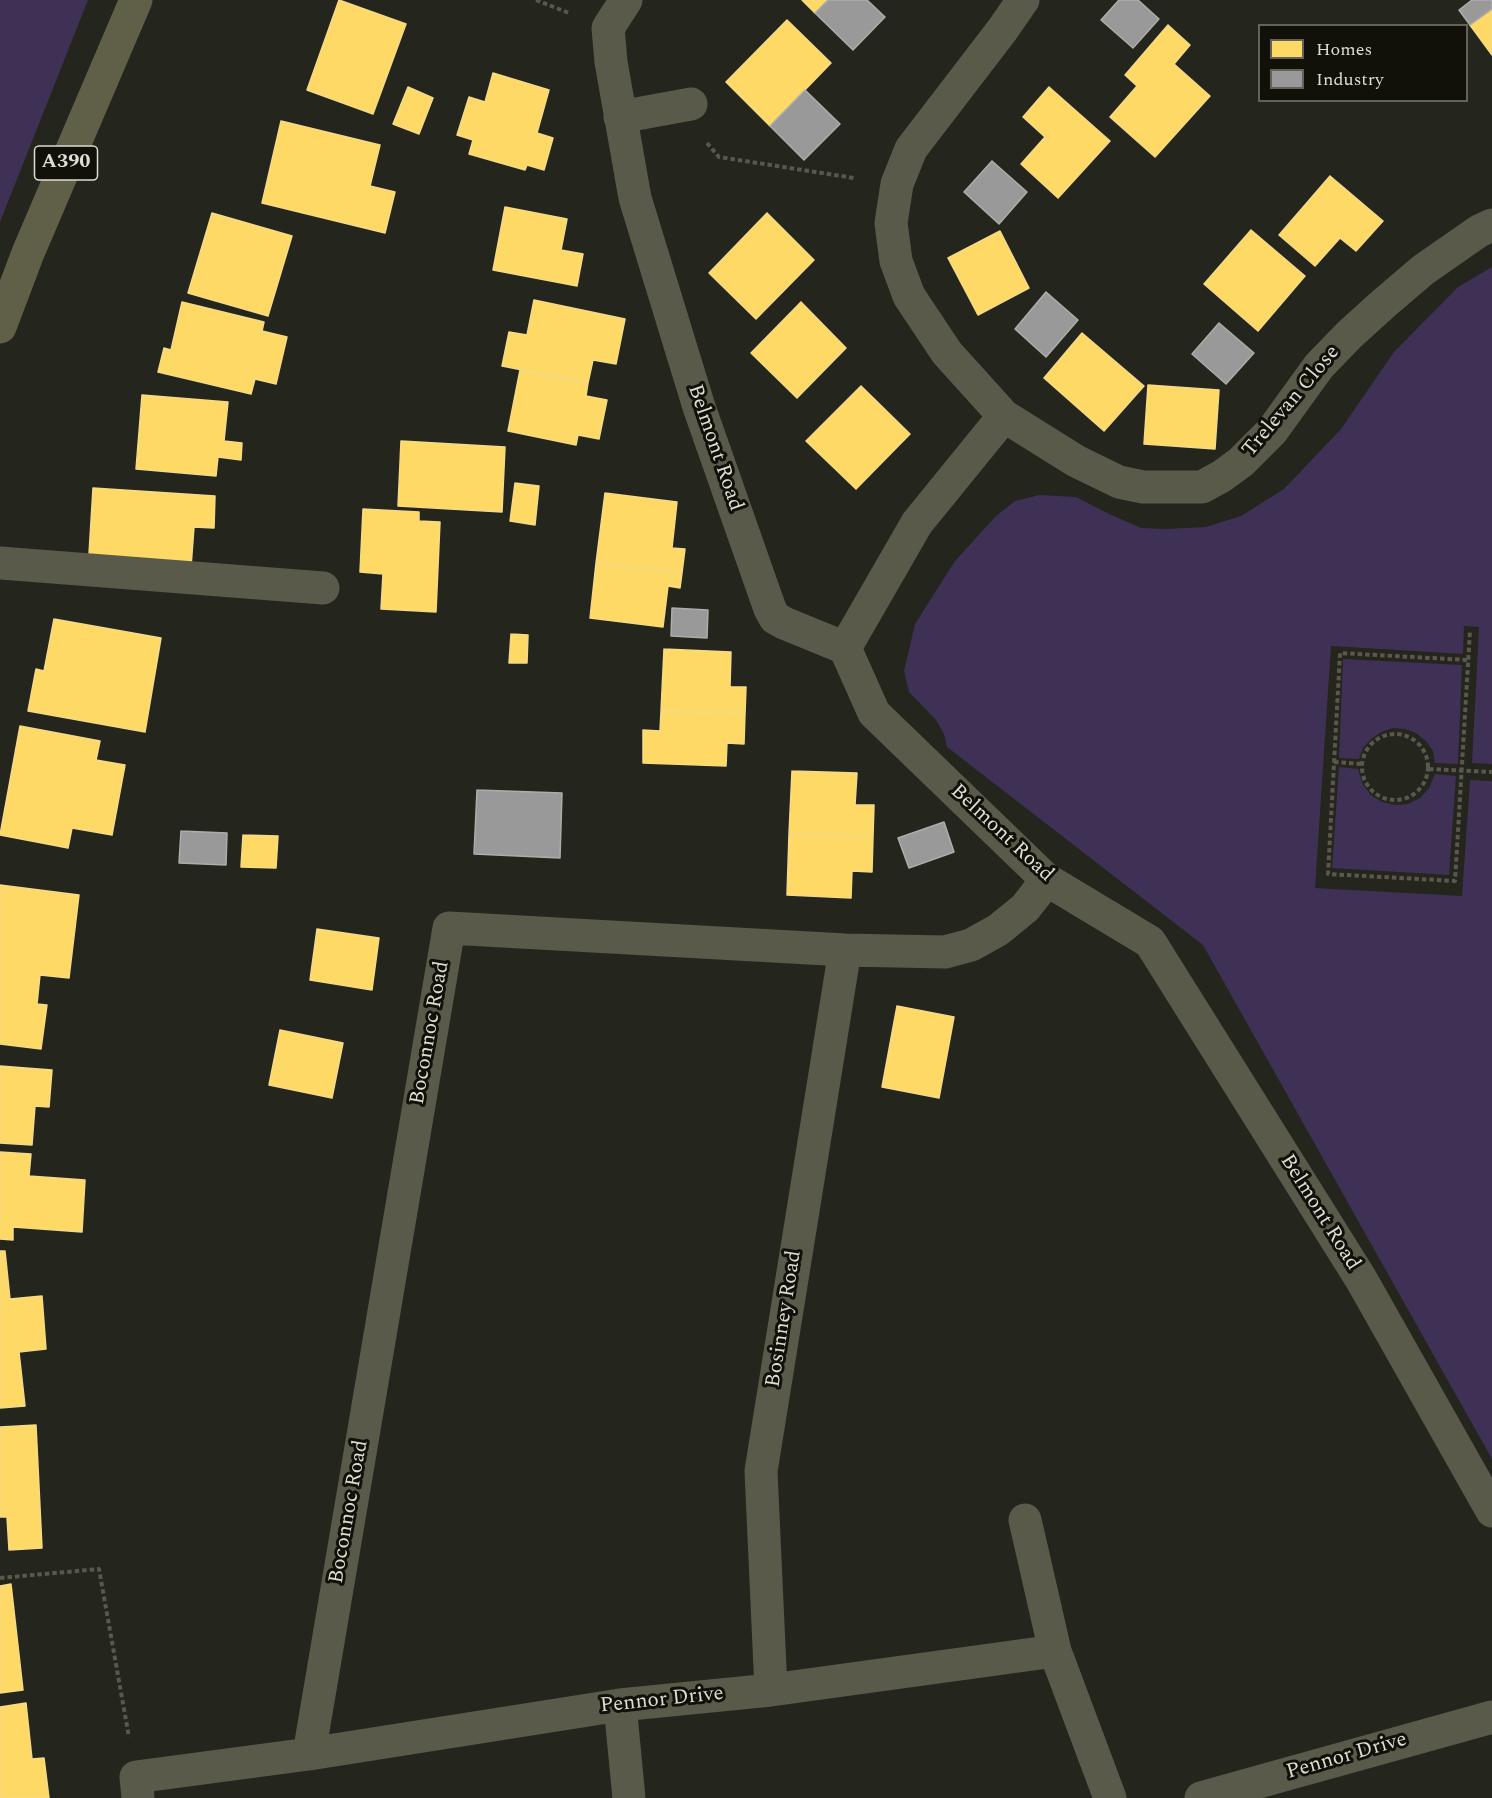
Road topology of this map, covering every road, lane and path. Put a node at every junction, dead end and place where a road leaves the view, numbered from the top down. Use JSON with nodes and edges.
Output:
{"nodes":[{"id":1,"x":136,"y":0,"type":"edge"},
{"id":2,"x":626,"y":0,"type":"edge"},
{"id":3,"x":1023,"y":0,"type":"edge"},
{"id":4,"x":683,"y":106,"type":"joint"},
{"id":5,"x":620,"y":117,"type":"junction"},
{"id":6,"x":897,"y":184,"type":"junction"},
{"id":7,"x":1492,"y":225,"type":"edge"},
{"id":8,"x":0,"y":327,"type":"edge"},
{"id":9,"x":1004,"y":416,"type":"junction"},
{"id":10,"x":0,"y":563,"type":"edge"},
{"id":11,"x":323,"y":588,"type":"dead end"},
{"id":12,"x":1470,"y":630,"type":"dead end"},
{"id":13,"x":845,"y":648,"type":"junction"},
{"id":14,"x":1467,"y":660,"type":"junction"},
{"id":15,"x":1334,"y":762,"type":"junction"},
{"id":16,"x":1362,"y":764,"type":"junction"},
{"id":17,"x":1429,"y":769,"type":"junction"},
{"id":18,"x":1462,"y":771,"type":"junction"},
{"id":19,"x":1492,"y":772,"type":"edge"},
{"id":20,"x":1047,"y":880,"type":"junction"},
{"id":21,"x":845,"y":950,"type":"junction"},
{"id":22,"x":1492,"y":1511,"type":"edge"},
{"id":23,"x":1025,"y":1520,"type":"dead end"},
{"id":24,"x":0,"y":1578,"type":"edge"},
{"id":25,"x":1055,"y":1652,"type":"junction"},
{"id":26,"x":771,"y":1690,"type":"junction"},
{"id":27,"x":620,"y":1705,"type":"junction"},
{"id":28,"x":1492,"y":1717,"type":"edge"},
{"id":29,"x":309,"y":1754,"type":"junction"},
{"id":30,"x":137,"y":1788,"type":"edge"},
{"id":31,"x":629,"y":1798,"type":"edge"},
{"id":32,"x":1110,"y":1798,"type":"edge"},
{"id":33,"x":1201,"y":1798,"type":"edge"}],
"edges":[{"from":1,"to":8,"type":"highway","number":"A390"},
{"from":2,"to":5,"type":"street","name":"Belmont Road"},
{"from":3,"to":6,"type":"street","name":"Trelevan Close"},
{"from":4,"to":5,"type":"street"},
{"from":4,"to":6,"type":"path"},
{"from":5,"to":13,"type":"street","name":"Belmont Road"},
{"from":6,"to":9,"type":"street","name":"Trelevan Close"},
{"from":7,"to":9,"type":"street","name":"Trelevan Close"},
{"from":9,"to":13,"type":"street"},
{"from":10,"to":11,"type":"street"},
{"from":12,"to":14,"type":"path"},
{"from":13,"to":20,"type":"street","name":"Belmont Road"},
{"from":14,"to":15,"type":"path"},
{"from":14,"to":18,"type":"path"},
{"from":15,"to":16,"type":"path"},
{"from":15,"to":18,"type":"path"},
{"from":16,"to":17,"type":"path"},
{"from":16,"to":17,"type":"path"},
{"from":17,"to":18,"type":"path"},
{"from":18,"to":19,"type":"path"},
{"from":20,"to":21,"type":"street","name":"Boconnoc Road"},
{"from":20,"to":22,"type":"street","name":"Belmont Road"},
{"from":21,"to":26,"type":"street","name":"Bosinney Road"},
{"from":21,"to":29,"type":"street","name":"Boconnoc Road"},
{"from":23,"to":25,"type":"street"},
{"from":24,"to":30,"type":"path"},
{"from":25,"to":26,"type":"street","name":"Pennor Drive"},
{"from":25,"to":32,"type":"street"},
{"from":26,"to":27,"type":"street","name":"Pennor Drive"},
{"from":27,"to":29,"type":"street","name":"Pennor Drive"},
{"from":27,"to":31,"type":"street"},
{"from":28,"to":33,"type":"street","name":"Pennor Drive"},
{"from":29,"to":30,"type":"street","name":"Pennor Drive"}]}
